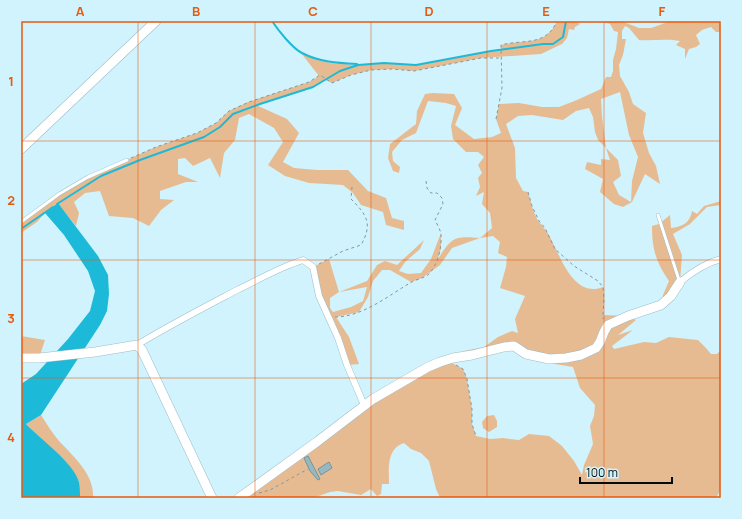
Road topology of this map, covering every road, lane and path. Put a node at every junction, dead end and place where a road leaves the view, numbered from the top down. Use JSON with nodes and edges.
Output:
{"nodes":[{"id":1,"x":156,"y":21,"type":"edge"},
{"id":2,"x":557,"y":21,"type":"edge"},
{"id":3,"x":502,"y":58,"type":"junction"},
{"id":4,"x":496,"y":120,"type":"dead end"},
{"id":5,"x":21,"y":149,"type":"edge"},
{"id":6,"x":127,"y":160,"type":"joint"},
{"id":7,"x":426,"y":181,"type":"dead end"},
{"id":8,"x":352,"y":187,"type":"dead end"},
{"id":9,"x":528,"y":192,"type":"dead end"},
{"id":10,"x":658,"y":215,"type":"dead end"},
{"id":11,"x":21,"y":222,"type":"edge"},
{"id":12,"x":721,"y":259,"type":"edge"},
{"id":13,"x":313,"y":267,"type":"junction"},
{"id":14,"x":680,"y":282,"type":"junction"},
{"id":15,"x":329,"y":317,"type":"junction"},
{"id":16,"x":606,"y":329,"type":"junction"},
{"id":17,"x":137,"y":344,"type":"junction"},
{"id":18,"x":21,"y":358,"type":"edge"},
{"id":19,"x":452,"y":363,"type":"dead end"},
{"id":20,"x":364,"y":405,"type":"junction"},
{"id":21,"x":476,"y":436,"type":"dead end"},
{"id":22,"x":308,"y":469,"type":"dead end"},
{"id":23,"x":258,"y":494,"type":"dead end"},
{"id":24,"x":212,"y":498,"type":"edge"},
{"id":25,"x":239,"y":498,"type":"edge"}],
"edges":[{"from":1,"to":5,"type":"street"},
{"from":2,"to":3,"type":"path"},
{"from":3,"to":4,"type":"path"},
{"from":3,"to":6,"type":"path"},
{"from":6,"to":11,"type":"lane"},
{"from":7,"to":15,"type":"path"},
{"from":8,"to":13,"type":"path"},
{"from":9,"to":16,"type":"path"},
{"from":10,"to":14,"type":"lane"},
{"from":12,"to":14,"type":"street"},
{"from":13,"to":15,"type":"street"},
{"from":13,"to":17,"type":"street"},
{"from":14,"to":16,"type":"street"},
{"from":15,"to":20,"type":"street"},
{"from":16,"to":20,"type":"street"},
{"from":17,"to":18,"type":"street"},
{"from":17,"to":24,"type":"street"},
{"from":19,"to":21,"type":"path"},
{"from":20,"to":25,"type":"street"},
{"from":22,"to":23,"type":"path"}]}
